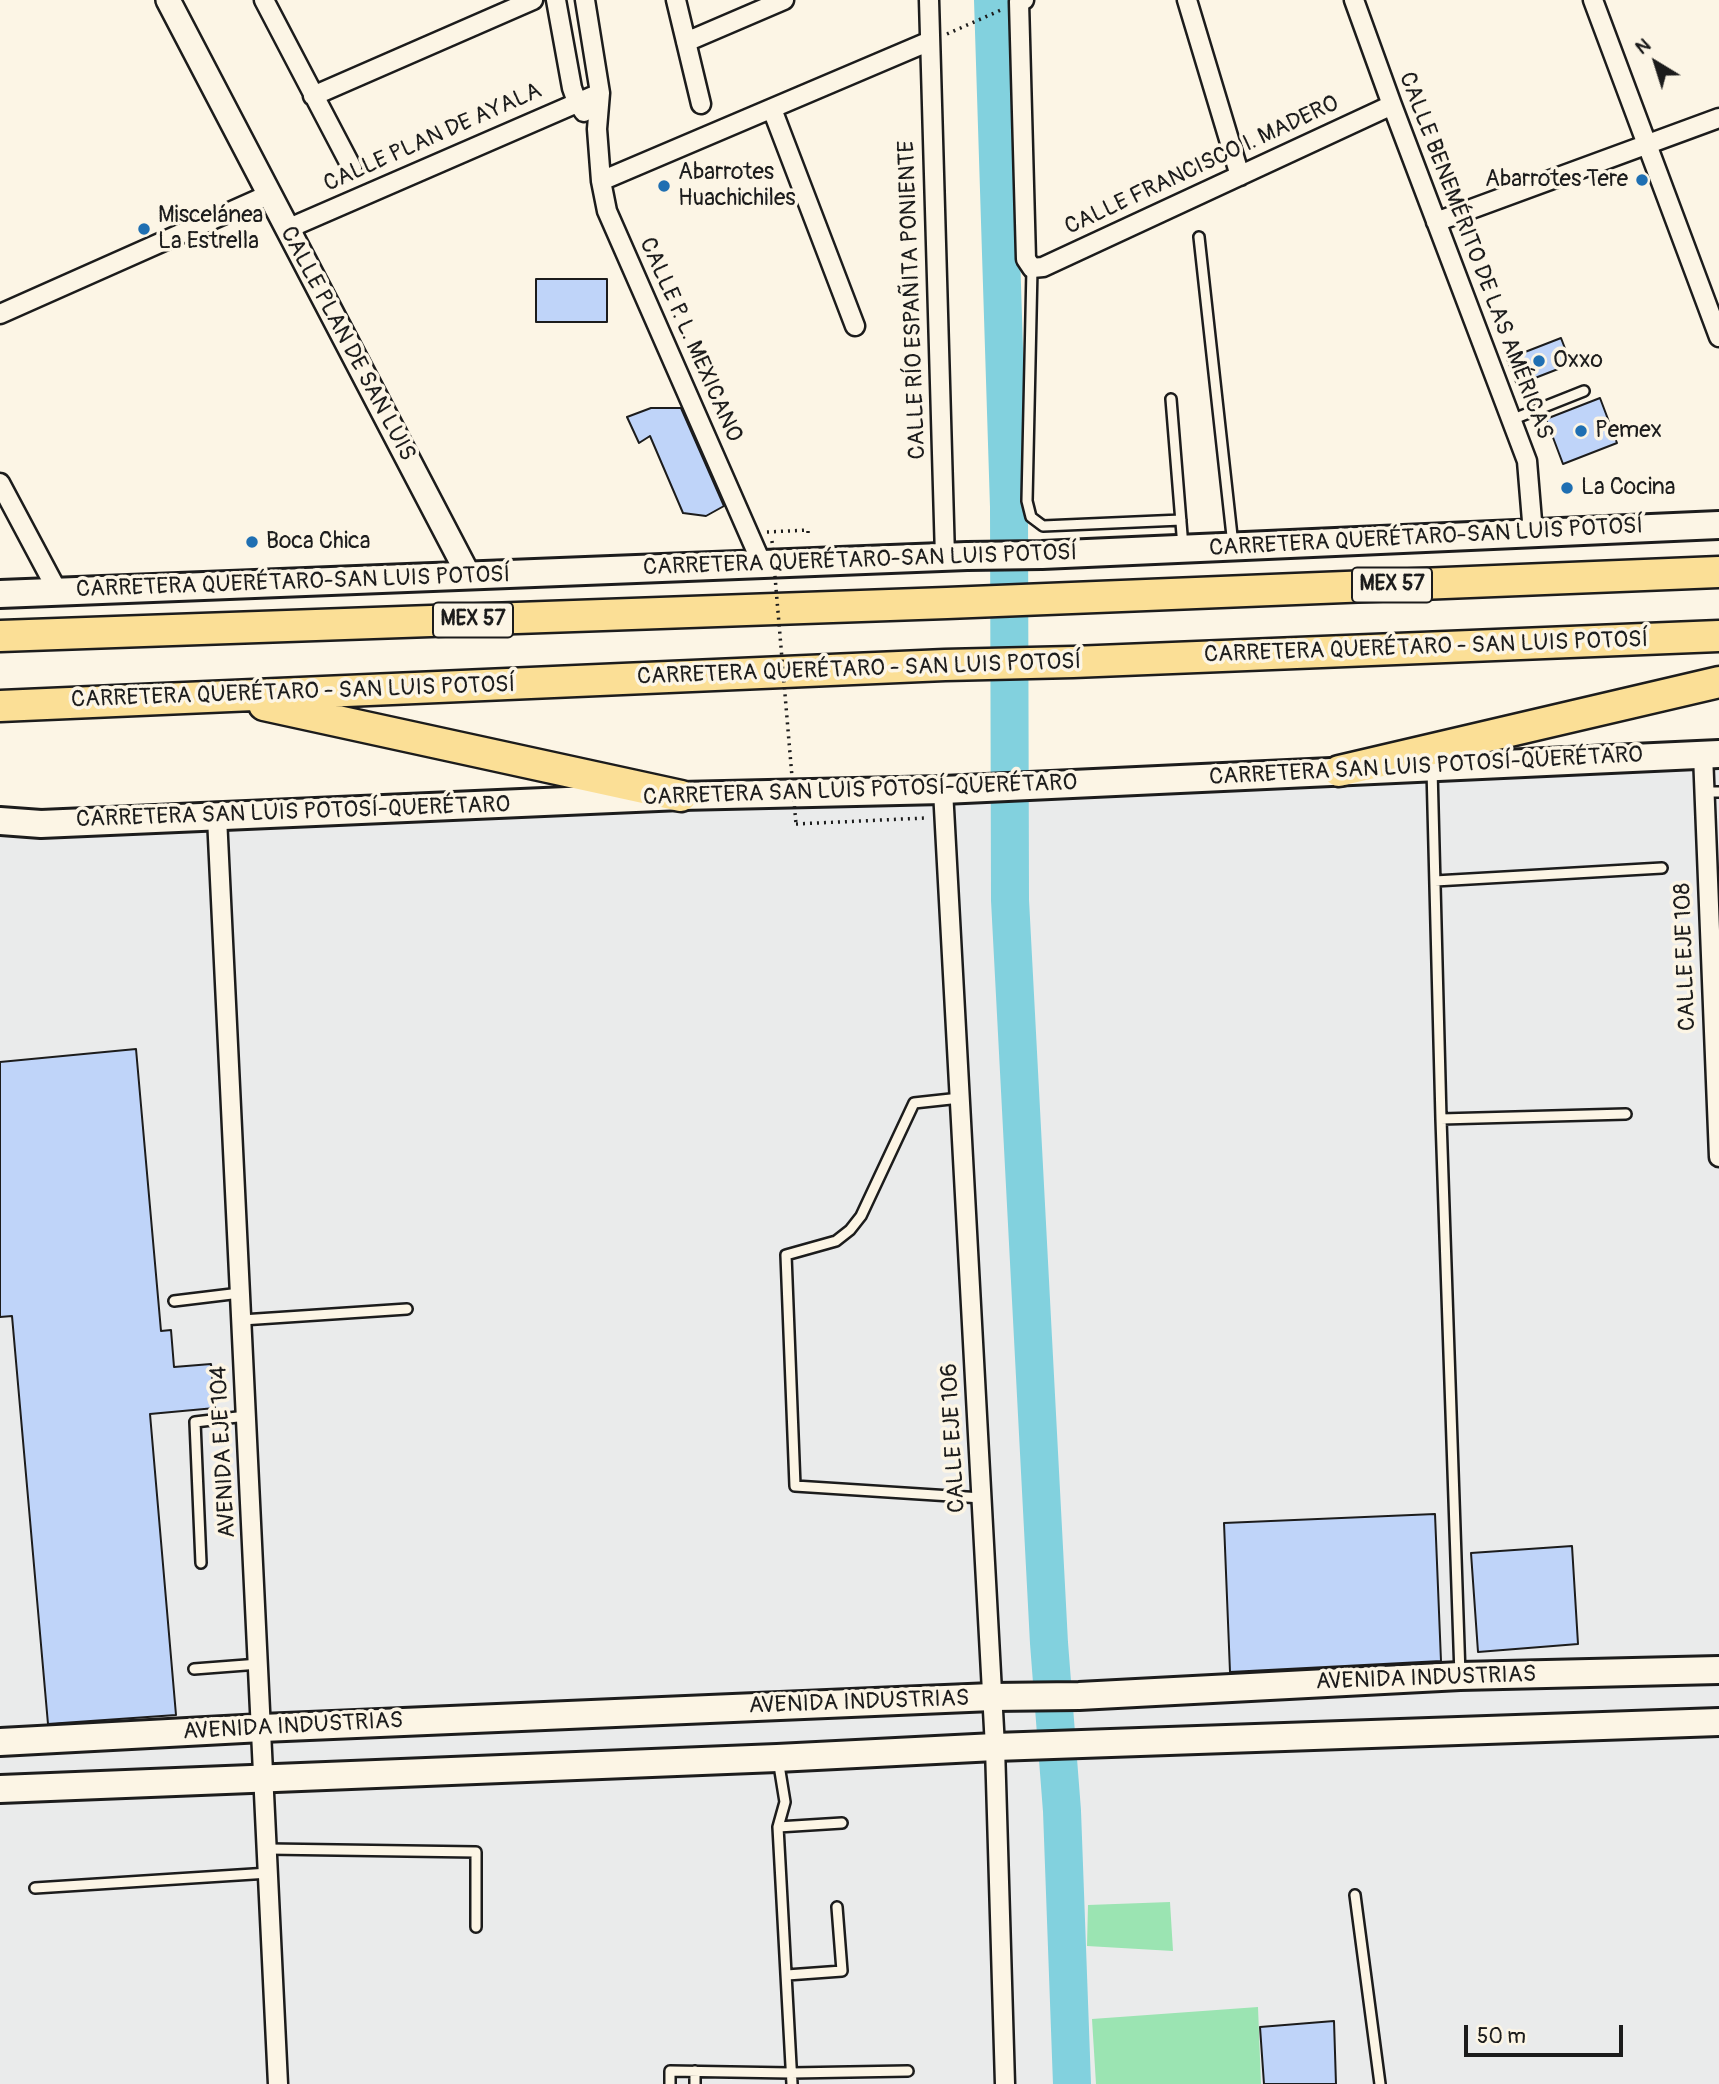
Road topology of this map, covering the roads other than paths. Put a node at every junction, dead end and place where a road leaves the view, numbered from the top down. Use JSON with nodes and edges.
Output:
{"nodes":[{"id":1,"x":168,"y":0,"type":"edge"},
{"id":2,"x":264,"y":0,"type":"edge"},
{"id":3,"x":533,"y":0,"type":"edge"},
{"id":4,"x":556,"y":0,"type":"edge"},
{"id":5,"x":585,"y":0,"type":"edge"},
{"id":6,"x":676,"y":0,"type":"edge"},
{"id":7,"x":784,"y":0,"type":"edge"},
{"id":8,"x":929,"y":0,"type":"edge"},
{"id":9,"x":1187,"y":0,"type":"edge"},
{"id":10,"x":1354,"y":0,"type":"edge"},
{"id":11,"x":1593,"y":0,"type":"edge"},
{"id":12,"x":1021,"y":1,"type":"edge"},
{"id":13,"x":938,"y":38,"type":"junction"},
{"id":14,"x":686,"y":42,"type":"junction"},
{"id":15,"x":600,"y":93,"type":"junction"},
{"id":16,"x":313,"y":96,"type":"junction"},
{"id":17,"x":577,"y":102,"type":"junction"},
{"id":18,"x":701,"y":104,"type":"dead end"},
{"id":19,"x":1392,"y":105,"type":"junction"},
{"id":20,"x":772,"y":109,"type":"junction"},
{"id":21,"x":1719,"y":118,"type":"edge"},
{"id":22,"x":597,"y":129,"type":"junction"},
{"id":23,"x":1647,"y":145,"type":"junction"},
{"id":24,"x":352,"y":168,"type":"dead end"},
{"id":25,"x":1240,"y":176,"type":"junction"},
{"id":26,"x":601,"y":181,"type":"junction"},
{"id":27,"x":270,"y":194,"type":"junction"},
{"id":28,"x":1436,"y":222,"type":"junction"},
{"id":29,"x":287,"y":229,"type":"junction"},
{"id":30,"x":1199,"y":237,"type":"dead end"},
{"id":31,"x":1032,"y":268,"type":"junction"},
{"id":32,"x":0,"y":314,"type":"edge"},
{"id":33,"x":855,"y":326,"type":"dead end"},
{"id":34,"x":1719,"y":337,"type":"edge"},
{"id":35,"x":1584,"y":391,"type":"dead end"},
{"id":36,"x":1171,"y":399,"type":"dead end"},
{"id":37,"x":1511,"y":420,"type":"junction"},
{"id":38,"x":0,"y":483,"type":"edge"},
{"id":39,"x":1181,"y":520,"type":"junction"},
{"id":40,"x":1719,"y":525,"type":"edge"},
{"id":41,"x":1533,"y":533,"type":"junction"},
{"id":42,"x":1233,"y":547,"type":"junction"},
{"id":43,"x":1183,"y":549,"type":"junction"},
{"id":44,"x":767,"y":553,"type":"junction"},
{"id":45,"x":956,"y":556,"type":"junction"},
{"id":46,"x":1719,"y":572,"type":"edge"},
{"id":47,"x":469,"y":576,"type":"junction"},
{"id":48,"x":58,"y":592,"type":"junction"},
{"id":49,"x":0,"y":594,"type":"edge"},
{"id":50,"x":0,"y":625,"type":"edge"},
{"id":51,"x":64,"y":633,"type":"junction"},
{"id":52,"x":0,"y":636,"type":"edge"},
{"id":53,"x":1719,"y":636,"type":"edge"},
{"id":54,"x":1719,"y":682,"type":"edge"},
{"id":55,"x":223,"y":696,"type":"junction"},
{"id":56,"x":0,"y":706,"type":"edge"},
{"id":57,"x":1711,"y":754,"type":"edge"},
{"id":58,"x":1432,"y":767,"type":"junction"},
{"id":59,"x":1339,"y":771,"type":"junction"},
{"id":60,"x":943,"y":790,"type":"junction"},
{"id":61,"x":1711,"y":792,"type":"edge"},
{"id":62,"x":681,"y":796,"type":"junction"},
{"id":63,"x":217,"y":817,"type":"junction"},
{"id":64,"x":0,"y":821,"type":"edge"},
{"id":65,"x":1662,"y":868,"type":"dead end"},
{"id":66,"x":1435,"y":881,"type":"junction"},
{"id":67,"x":960,"y":1098,"type":"junction"},
{"id":68,"x":1626,"y":1114,"type":"dead end"},
{"id":69,"x":1441,"y":1119,"type":"junction"},
{"id":70,"x":1719,"y":1157,"type":"edge"},
{"id":71,"x":240,"y":1293,"type":"junction"},
{"id":72,"x":174,"y":1301,"type":"dead end"},
{"id":73,"x":407,"y":1309,"type":"dead end"},
{"id":74,"x":242,"y":1320,"type":"junction"},
{"id":75,"x":246,"y":1416,"type":"junction"},
{"id":76,"x":982,"y":1498,"type":"junction"},
{"id":77,"x":201,"y":1563,"type":"dead end"},
{"id":78,"x":259,"y":1664,"type":"junction"},
{"id":79,"x":194,"y":1669,"type":"dead end"},
{"id":80,"x":1719,"y":1670,"type":"edge"},
{"id":81,"x":1460,"y":1676,"type":"junction"},
{"id":82,"x":992,"y":1697,"type":"junction"},
{"id":83,"x":1719,"y":1722,"type":"edge"},
{"id":84,"x":262,"y":1728,"type":"junction"},
{"id":85,"x":0,"y":1742,"type":"edge"},
{"id":86,"x":995,"y":1747,"type":"junction"},
{"id":87,"x":778,"y":1758,"type":"junction"},
{"id":88,"x":264,"y":1778,"type":"junction"},
{"id":89,"x":0,"y":1789,"type":"edge"},
{"id":90,"x":842,"y":1823,"type":"dead end"},
{"id":91,"x":778,"y":1827,"type":"junction"},
{"id":92,"x":268,"y":1849,"type":"junction"},
{"id":93,"x":269,"y":1873,"type":"junction"},
{"id":94,"x":35,"y":1888,"type":"dead end"},
{"id":95,"x":1355,"y":1895,"type":"dead end"},
{"id":96,"x":837,"y":1907,"type":"dead end"},
{"id":97,"x":476,"y":1927,"type":"dead end"},
{"id":98,"x":787,"y":1975,"type":"junction"},
{"id":99,"x":695,"y":2071,"type":"junction"},
{"id":100,"x":908,"y":2071,"type":"dead end"},
{"id":101,"x":791,"y":2073,"type":"junction"},
{"id":102,"x":278,"y":2084,"type":"edge"},
{"id":103,"x":670,"y":2084,"type":"edge"},
{"id":104,"x":695,"y":2084,"type":"edge"},
{"id":105,"x":792,"y":2084,"type":"edge"},
{"id":106,"x":1004,"y":2084,"type":"edge"},
{"id":107,"x":1380,"y":2084,"type":"edge"}],
"edges":[{"from":1,"to":27,"type":"street","name":"CALLE PLAN DE SAN LUIS"},
{"from":2,"to":16,"type":"street"},
{"from":3,"to":16,"type":"street"},
{"from":4,"to":17,"type":"street"},
{"from":5,"to":15,"type":"street","name":"CALLE P. L. MEXICANO"},
{"from":6,"to":14,"type":"street"},
{"from":7,"to":14,"type":"street"},
{"from":8,"to":13,"type":"street","name":"CALLE RÍO ESPAÑITA PONIENTE"},
{"from":9,"to":25,"type":"street"},
{"from":10,"to":19,"type":"street","name":"CALLE BENEMÉRITO DE LAS AMÉRICAS"},
{"from":11,"to":23,"type":"street"},
{"from":12,"to":31,"type":"street"},
{"from":13,"to":20,"type":"street"},
{"from":13,"to":45,"type":"street","name":"CALLE RÍO ESPAÑITA PONIENTE"},
{"from":14,"to":18,"type":"street"},
{"from":15,"to":17,"type":"street","name":"CALLE PLAN DE AYALA"},
{"from":15,"to":22,"type":"street","name":"CALLE P. L. MEXICANO"},
{"from":16,"to":24,"type":"street"},
{"from":17,"to":22,"type":"street"},
{"from":17,"to":29,"type":"street","name":"CALLE PLAN DE AYALA"},
{"from":19,"to":25,"type":"street","name":"CALLE FRANCISCO I. MADERO"},
{"from":19,"to":28,"type":"street","name":"CALLE BENEMÉRITO DE LAS AMÉRICAS"},
{"from":20,"to":26,"type":"street"},
{"from":20,"to":33,"type":"street"},
{"from":21,"to":23,"type":"street"},
{"from":22,"to":26,"type":"street","name":"CALLE P. L. MEXICANO"},
{"from":23,"to":28,"type":"street"},
{"from":23,"to":34,"type":"street"},
{"from":25,"to":31,"type":"street","name":"CALLE FRANCISCO I. MADERO"},
{"from":26,"to":44,"type":"street","name":"CALLE P. L. MEXICANO"},
{"from":27,"to":29,"type":"street","name":"CALLE PLAN DE SAN LUIS"},
{"from":27,"to":32,"type":"street"},
{"from":28,"to":37,"type":"street","name":"CALLE BENEMÉRITO DE LAS AMÉRICAS"},
{"from":29,"to":47,"type":"street","name":"CALLE PLAN DE SAN LUIS"},
{"from":30,"to":42,"type":"lane"},
{"from":31,"to":39,"type":"lane"},
{"from":35,"to":37,"type":"lane"},
{"from":36,"to":39,"type":"lane"},
{"from":37,"to":41,"type":"street","name":"CALLE BENEMÉRITO DE LAS AMÉRICAS"},
{"from":38,"to":48,"type":"street"},
{"from":39,"to":43,"type":"lane"},
{"from":40,"to":41,"type":"main road","name":"CARRETERA QUERÉTARO-SAN LUIS POTOSÍ"},
{"from":41,"to":42,"type":"main road","name":"CARRETERA QUERÉTARO-SAN LUIS POTOSÍ"},
{"from":42,"to":43,"type":"main road","name":"CARRETERA QUERÉTARO-SAN LUIS POTOSÍ"},
{"from":43,"to":45,"type":"main road","name":"CARRETERA QUERÉTARO-SAN LUIS POTOSÍ"},
{"from":44,"to":45,"type":"main road","name":"CARRETERA QUERÉTARO-SAN LUIS POTOSÍ"},
{"from":44,"to":47,"type":"main road","name":"CARRETERA QUERÉTARO-SAN LUIS POTOSÍ"},
{"from":46,"to":51,"type":"highway","number":"MEX 57"},
{"from":47,"to":48,"type":"main road","name":"CARRETERA QUERÉTARO-SAN LUIS POTOSÍ"},
{"from":48,"to":49,"type":"main road","name":"CARRETERA QUERÉTARO-SAN LUIS POTOSÍ"},
{"from":50,"to":51,"type":"highway"},
{"from":51,"to":52,"type":"highway","number":"MEX 57"},
{"from":53,"to":55,"type":"highway","name":"CARRETERA QUERÉTARO - SAN LUIS POTOSÍ"},
{"from":54,"to":59,"type":"highway"},
{"from":55,"to":56,"type":"highway","name":"CARRETERA QUERÉTARO - SAN LUIS POTOSÍ"},
{"from":55,"to":62,"type":"highway"},
{"from":57,"to":58,"type":"main road","name":"CARRETERA SAN LUIS POTOSÍ-QUERÉTARO"},
{"from":57,"to":61,"type":"street","name":"CALLE EJE 108"},
{"from":58,"to":59,"type":"main road","name":"CARRETERA SAN LUIS POTOSÍ-QUERÉTARO"},
{"from":58,"to":66,"type":"lane"},
{"from":59,"to":60,"type":"main road","name":"CARRETERA SAN LUIS POTOSÍ-QUERÉTARO"},
{"from":60,"to":62,"type":"main road","name":"CARRETERA SAN LUIS POTOSÍ-QUERÉTARO"},
{"from":60,"to":67,"type":"street","name":"CALLE EJE 106"},
{"from":61,"to":70,"type":"street","name":"CALLE EJE 108"},
{"from":62,"to":63,"type":"main road","name":"CARRETERA SAN LUIS POTOSÍ-QUERÉTARO"},
{"from":63,"to":64,"type":"main road","name":"CARRETERA SAN LUIS POTOSÍ-QUERÉTARO"},
{"from":63,"to":71,"type":"street","name":"AVENIDA EJE 104"},
{"from":65,"to":66,"type":"lane"},
{"from":66,"to":69,"type":"lane"},
{"from":67,"to":76,"type":"street","name":"CALLE EJE 106"},
{"from":67,"to":76,"type":"lane"},
{"from":68,"to":69,"type":"lane"},
{"from":69,"to":81,"type":"lane"},
{"from":71,"to":72,"type":"lane"},
{"from":71,"to":74,"type":"street","name":"AVENIDA EJE 104"},
{"from":73,"to":74,"type":"lane"},
{"from":74,"to":75,"type":"street","name":"AVENIDA EJE 104"},
{"from":75,"to":77,"type":"lane"},
{"from":75,"to":78,"type":"street","name":"AVENIDA EJE 104"},
{"from":76,"to":82,"type":"street","name":"CALLE EJE 106"},
{"from":78,"to":79,"type":"lane"},
{"from":78,"to":84,"type":"street","name":"AVENIDA EJE 104"},
{"from":80,"to":81,"type":"main road","name":"AVENIDA INDUSTRIAS"},
{"from":81,"to":82,"type":"main road","name":"AVENIDA INDUSTRIAS"},
{"from":82,"to":84,"type":"main road","name":"AVENIDA INDUSTRIAS"},
{"from":82,"to":86,"type":"street","name":"CALLE EJE 106"},
{"from":83,"to":86,"type":"main road"},
{"from":84,"to":85,"type":"main road","name":"AVENIDA INDUSTRIAS"},
{"from":84,"to":88,"type":"street","name":"AVENIDA EJE 104"},
{"from":86,"to":87,"type":"main road"},
{"from":86,"to":106,"type":"street","name":"CALLE EJE 106"},
{"from":87,"to":88,"type":"main road"},
{"from":87,"to":91,"type":"lane"},
{"from":88,"to":89,"type":"main road"},
{"from":88,"to":92,"type":"street","name":"AVENIDA EJE 104"},
{"from":90,"to":91,"type":"lane"},
{"from":91,"to":98,"type":"lane"},
{"from":92,"to":93,"type":"street","name":"AVENIDA EJE 104"},
{"from":92,"to":97,"type":"lane"},
{"from":93,"to":94,"type":"lane"},
{"from":93,"to":102,"type":"street","name":"AVENIDA EJE 104"},
{"from":95,"to":107,"type":"lane"},
{"from":96,"to":98,"type":"lane"},
{"from":98,"to":101,"type":"lane"},
{"from":99,"to":101,"type":"lane"},
{"from":99,"to":103,"type":"lane"},
{"from":99,"to":104,"type":"lane"},
{"from":100,"to":101,"type":"lane"},
{"from":101,"to":105,"type":"lane"}]}
